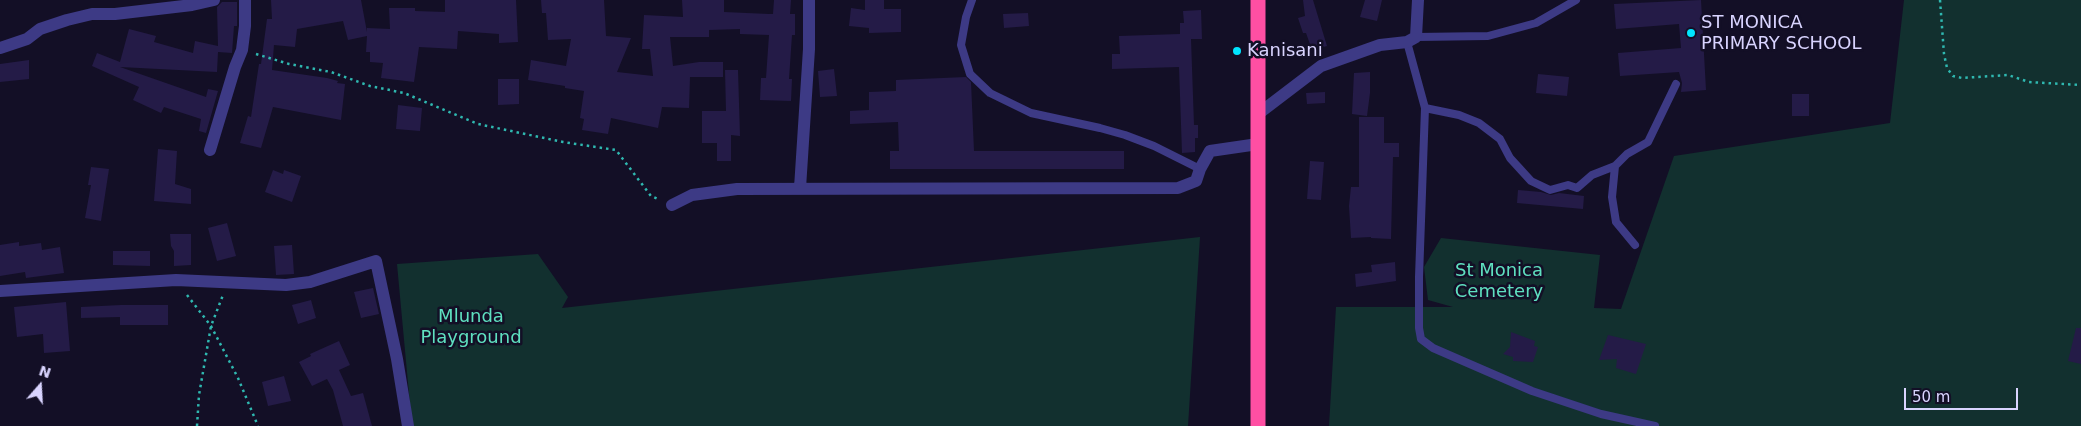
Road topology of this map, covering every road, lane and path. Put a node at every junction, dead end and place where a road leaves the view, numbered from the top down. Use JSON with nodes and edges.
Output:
{"nodes":[{"id":1,"x":214,"y":0,"type":"edge"},
{"id":2,"x":245,"y":0,"type":"edge"},
{"id":3,"x":809,"y":0,"type":"edge"},
{"id":4,"x":972,"y":0,"type":"edge"},
{"id":5,"x":1258,"y":0,"type":"edge"},
{"id":6,"x":1418,"y":0,"type":"edge"},
{"id":7,"x":1576,"y":0,"type":"edge"},
{"id":8,"x":1940,"y":0,"type":"edge"},
{"id":9,"x":1411,"y":39,"type":"junction"},
{"id":10,"x":0,"y":48,"type":"edge"},
{"id":11,"x":242,"y":50,"type":"junction"},
{"id":12,"x":1676,"y":84,"type":"dead end"},
{"id":13,"x":2081,"y":85,"type":"edge"},
{"id":14,"x":1424,"y":108,"type":"junction"},
{"id":15,"x":1258,"y":114,"type":"junction"},
{"id":16,"x":1258,"y":144,"type":"junction"},
{"id":17,"x":210,"y":150,"type":"dead end"},
{"id":18,"x":1615,"y":166,"type":"junction"},
{"id":19,"x":1200,"y":168,"type":"junction"},
{"id":20,"x":800,"y":188,"type":"junction"},
{"id":21,"x":672,"y":204,"type":"joint"},
{"id":22,"x":1635,"y":245,"type":"dead end"},
{"id":23,"x":176,"y":280,"type":"junction"},
{"id":24,"x":228,"y":282,"type":"junction"},
{"id":25,"x":0,"y":291,"type":"edge"},
{"id":26,"x":211,"y":326,"type":"junction"},
{"id":27,"x":197,"y":426,"type":"edge"},
{"id":28,"x":258,"y":426,"type":"edge"},
{"id":29,"x":408,"y":426,"type":"edge"},
{"id":30,"x":1258,"y":426,"type":"edge"},
{"id":31,"x":1656,"y":426,"type":"edge"}],
"edges":[{"from":1,"to":10,"type":"street"},
{"from":2,"to":11,"type":"street"},
{"from":3,"to":20,"type":"street"},
{"from":4,"to":19,"type":"lane"},
{"from":5,"to":15,"type":"highway"},
{"from":6,"to":9,"type":"street"},
{"from":7,"to":9,"type":"lane"},
{"from":8,"to":13,"type":"path"},
{"from":9,"to":14,"type":"lane"},
{"from":9,"to":15,"type":"street"},
{"from":11,"to":17,"type":"street"},
{"from":11,"to":21,"type":"path"},
{"from":12,"to":18,"type":"lane"},
{"from":14,"to":18,"type":"lane"},
{"from":14,"to":31,"type":"lane"},
{"from":15,"to":16,"type":"highway"},
{"from":16,"to":19,"type":"street"},
{"from":16,"to":30,"type":"highway"},
{"from":18,"to":22,"type":"lane"},
{"from":19,"to":20,"type":"street"},
{"from":20,"to":21,"type":"street"},
{"from":23,"to":24,"type":"street"},
{"from":23,"to":25,"type":"street"},
{"from":23,"to":26,"type":"path"},
{"from":24,"to":26,"type":"path"},
{"from":24,"to":29,"type":"street"},
{"from":26,"to":27,"type":"path"},
{"from":26,"to":28,"type":"path"}]}
